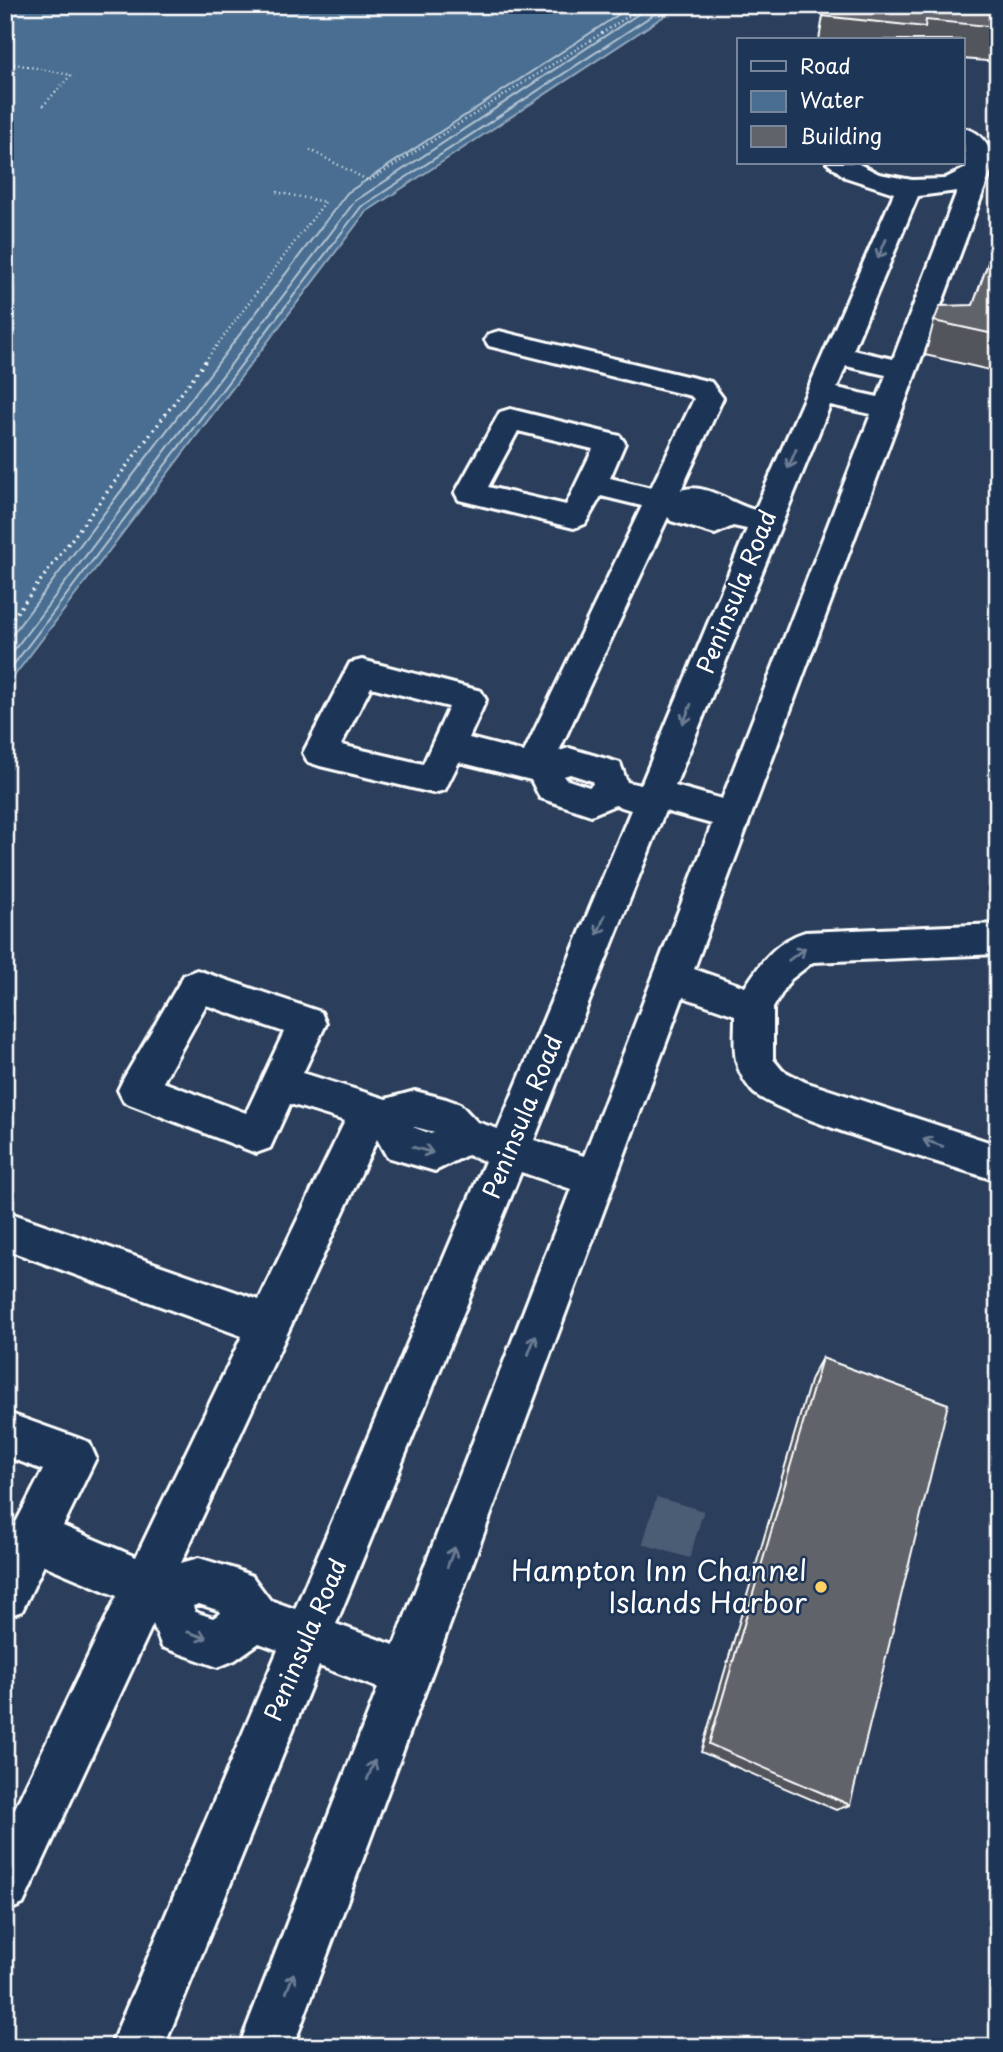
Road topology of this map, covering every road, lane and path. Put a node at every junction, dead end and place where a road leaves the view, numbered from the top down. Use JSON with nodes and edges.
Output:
{"nodes":[{"id":1,"x":99,"y":5,"type":"edge"},
{"id":2,"x":155,"y":5,"type":"edge"},
{"id":3,"x":646,"y":5,"type":"edge"},
{"id":4,"x":5,"y":62,"type":"edge"},
{"id":5,"x":41,"y":108,"type":"dead end"},
{"id":6,"x":964,"y":136,"type":"edge"},
{"id":7,"x":310,"y":150,"type":"dead end"},
{"id":8,"x":843,"y":164,"type":"edge"},
{"id":9,"x":978,"y":170,"type":"junction"},
{"id":10,"x":909,"y":187,"type":"junction"},
{"id":11,"x":276,"y":192,"type":"dead end"},
{"id":12,"x":499,"y":340,"type":"dead end"},
{"id":13,"x":836,"y":355,"type":"junction"},
{"id":14,"x":902,"y":370,"type":"junction"},
{"id":15,"x":820,"y":393,"type":"junction"},
{"id":16,"x":887,"y":408,"type":"junction"},
{"id":17,"x":592,"y":484,"type":"dead end"},
{"id":18,"x":667,"y":502,"type":"junction"},
{"id":19,"x":746,"y":519,"type":"junction"},
{"id":20,"x":5,"y":628,"type":"edge"},
{"id":21,"x":449,"y":746,"type":"dead end"},
{"id":22,"x":539,"y":769,"type":"junction"},
{"id":23,"x":653,"y":798,"type":"junction"},
{"id":24,"x":733,"y":816,"type":"junction"},
{"id":25,"x":998,"y":939,"type":"edge"},
{"id":26,"x":671,"y":977,"type":"junction"},
{"id":27,"x":754,"y":1006,"type":"junction"},
{"id":28,"x":279,"y":1083,"type":"dead end"},
{"id":29,"x":378,"y":1114,"type":"junction"},
{"id":30,"x":510,"y":1149,"type":"junction"},
{"id":31,"x":998,"y":1163,"type":"edge"},
{"id":32,"x":596,"y":1178,"type":"junction"},
{"id":33,"x":5,"y":1230,"type":"edge"},
{"id":34,"x":270,"y":1325,"type":"junction"},
{"id":35,"x":5,"y":1434,"type":"edge"},
{"id":36,"x":35,"y":1538,"type":"junction"},
{"id":37,"x":156,"y":1589,"type":"junction"},
{"id":38,"x":5,"y":1594,"type":"edge"},
{"id":39,"x":307,"y":1637,"type":"junction"},
{"id":40,"x":407,"y":1674,"type":"junction"},
{"id":41,"x":5,"y":1886,"type":"edge"},
{"id":42,"x":137,"y":2047,"type":"edge"},
{"id":43,"x":266,"y":2047,"type":"edge"}],
"edges":[{"from":1,"to":2,"type":"path"},
{"from":3,"to":7,"type":"path"},
{"from":4,"to":5,"type":"path"},
{"from":6,"to":9,"type":"street"},
{"from":8,"to":10,"type":"street"},
{"from":9,"to":10,"type":"street"},
{"from":9,"to":14,"type":"street"},
{"from":10,"to":13,"type":"street","name":"Peninsula Road","one_way":true},
{"from":11,"to":20,"type":"path"},
{"from":12,"to":18,"type":"street"},
{"from":13,"to":14,"type":"street"},
{"from":13,"to":15,"type":"street","name":"Peninsula Road"},
{"from":14,"to":16,"type":"street"},
{"from":15,"to":16,"type":"street"},
{"from":15,"to":19,"type":"street","name":"Peninsula Road","one_way":true},
{"from":16,"to":24,"type":"street"},
{"from":17,"to":18,"type":"street"},
{"from":18,"to":19,"type":"street"},
{"from":18,"to":22,"type":"street"},
{"from":19,"to":23,"type":"street","name":"Peninsula Road","one_way":true},
{"from":21,"to":22,"type":"street"},
{"from":22,"to":23,"type":"street"},
{"from":23,"to":24,"type":"street"},
{"from":23,"to":30,"type":"street","name":"Peninsula Road","one_way":true},
{"from":24,"to":26,"type":"street"},
{"from":27,"to":25,"type":"street","one_way":true},
{"from":26,"to":27,"type":"street"},
{"from":26,"to":32,"type":"street"},
{"from":31,"to":27,"type":"street","one_way":true},
{"from":28,"to":29,"type":"street"},
{"from":29,"to":30,"type":"street"},
{"from":29,"to":34,"type":"street"},
{"from":30,"to":32,"type":"street"},
{"from":30,"to":39,"type":"street","name":"Peninsula Road"},
{"from":40,"to":32,"type":"street","one_way":true},
{"from":33,"to":34,"type":"street"},
{"from":34,"to":37,"type":"street"},
{"from":35,"to":36,"type":"street"},
{"from":36,"to":37,"type":"street"},
{"from":36,"to":38,"type":"street"},
{"from":37,"to":39,"type":"street"},
{"from":37,"to":41,"type":"street"},
{"from":39,"to":40,"type":"street"},
{"from":39,"to":42,"type":"street","name":"Peninsula Road"},
{"from":43,"to":40,"type":"street","one_way":true}]}
